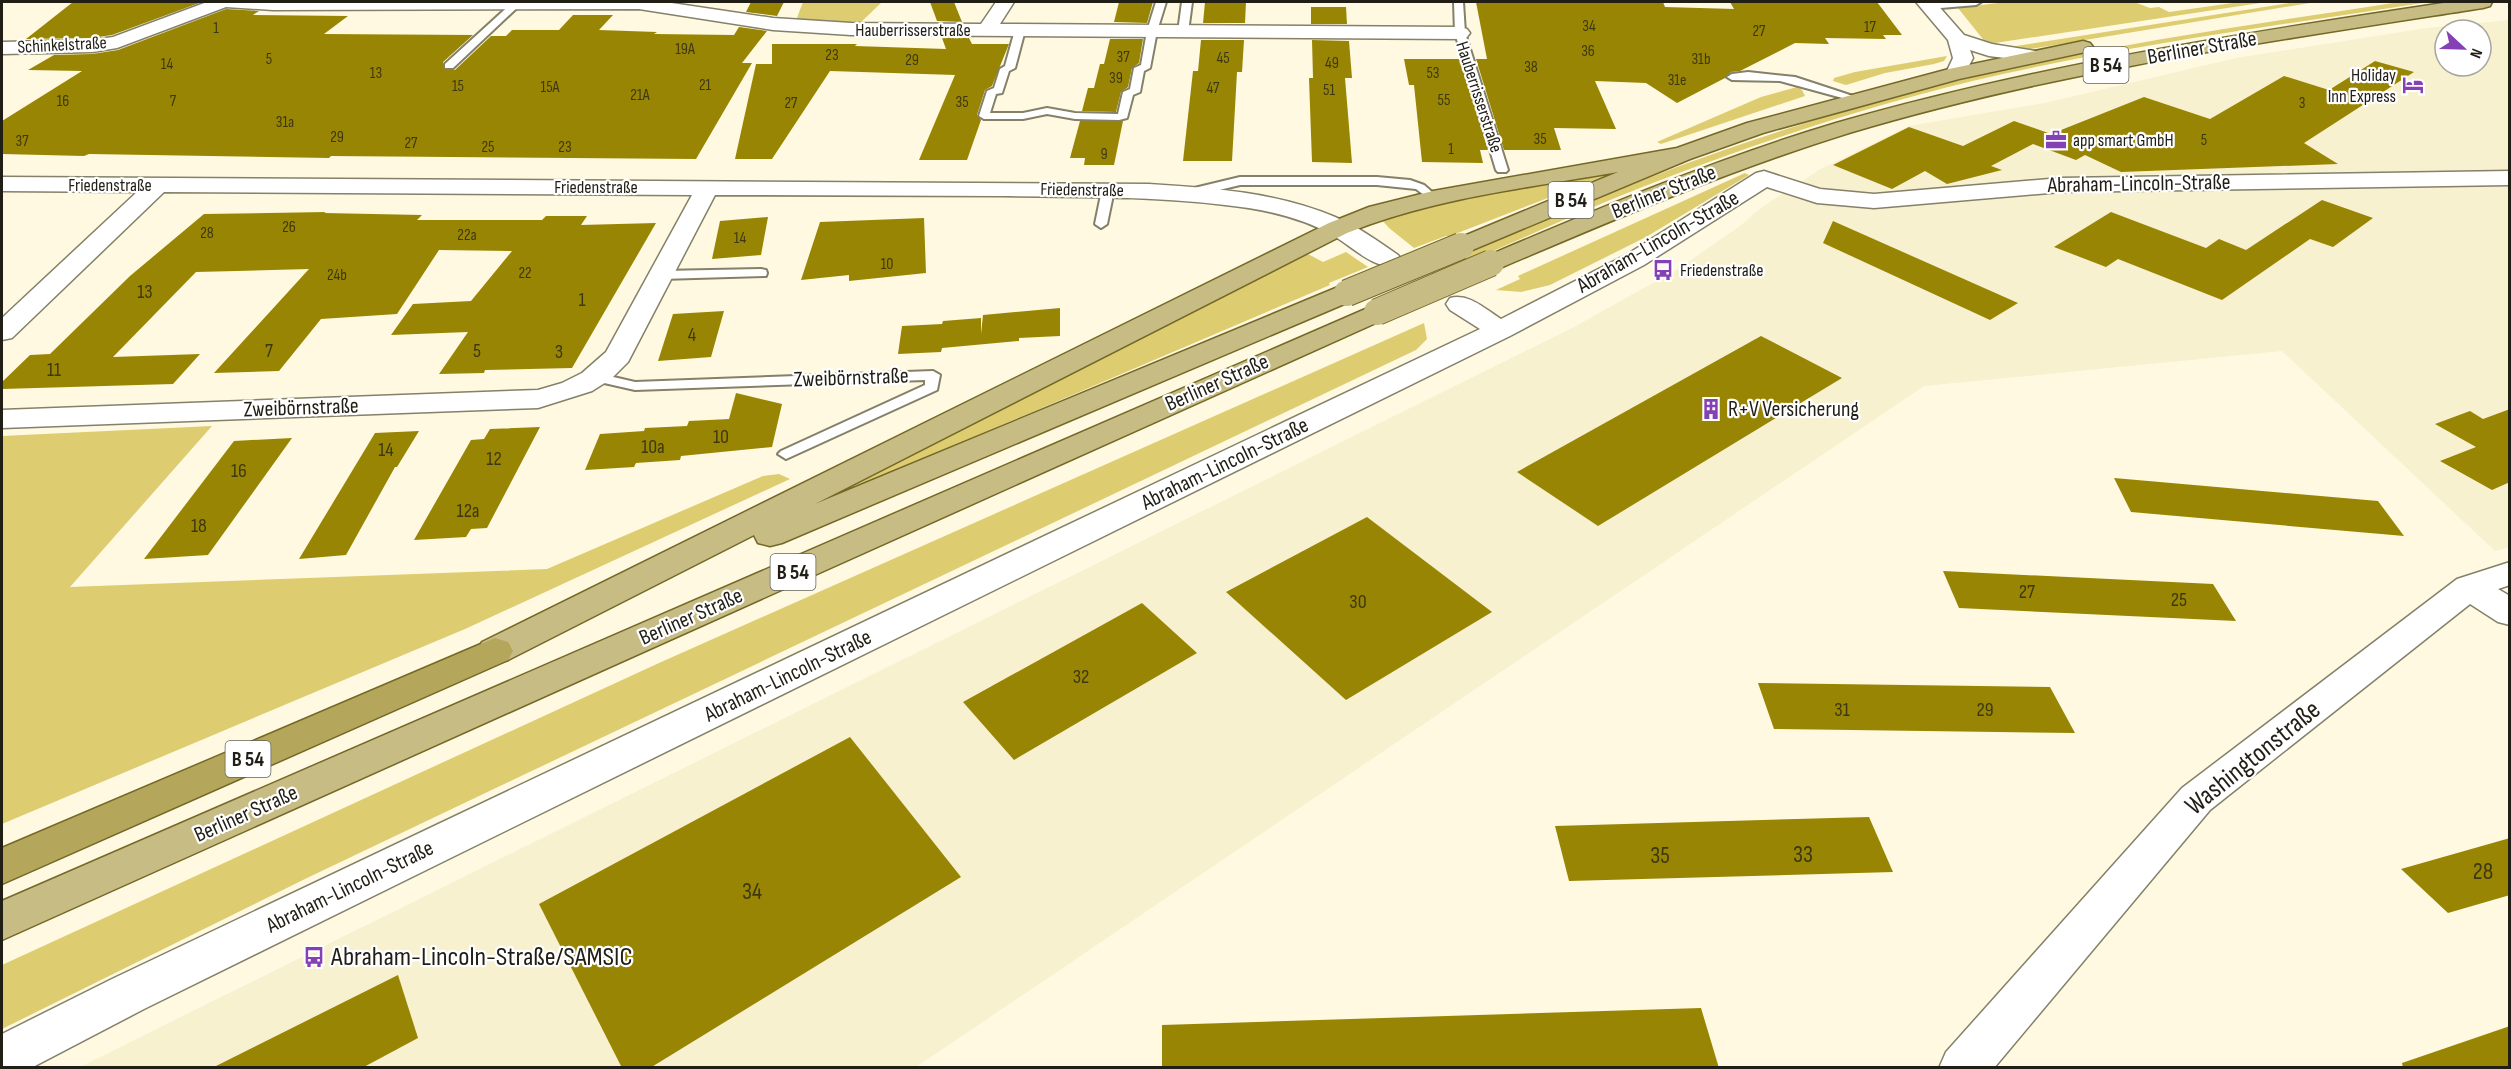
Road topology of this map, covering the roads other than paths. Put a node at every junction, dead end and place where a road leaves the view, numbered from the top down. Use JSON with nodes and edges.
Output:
{"nodes":[{"id":1,"x":225,"y":2,"type":"edge"},
{"id":2,"x":640,"y":2,"type":"edge"},
{"id":3,"x":1005,"y":2,"type":"edge"},
{"id":4,"x":1161,"y":2,"type":"edge"},
{"id":5,"x":1187,"y":2,"type":"edge"},
{"id":6,"x":1458,"y":2,"type":"edge"},
{"id":7,"x":1976,"y":2,"type":"edge"},
{"id":8,"x":516,"y":4,"type":"junction"},
{"id":9,"x":1927,"y":4,"type":"edge"},
{"id":10,"x":2492,"y":6,"type":"edge"},
{"id":11,"x":987,"y":30,"type":"junction"},
{"id":12,"x":1020,"y":30,"type":"junction"},
{"id":13,"x":1152,"y":31,"type":"junction"},
{"id":14,"x":1182,"y":32,"type":"junction"},
{"id":15,"x":1460,"y":33,"type":"junction"},
{"id":16,"x":1957,"y":39,"type":"junction"},
{"id":17,"x":2106,"y":43,"type":"dead end"},
{"id":18,"x":2,"y":48,"type":"edge"},
{"id":19,"x":2035,"y":56,"type":"junction"},
{"id":20,"x":449,"y":66,"type":"dead end"},
{"id":21,"x":1956,"y":73,"type":"junction"},
{"id":22,"x":1732,"y":77,"type":"dead end"},
{"id":23,"x":1857,"y":99,"type":"junction"},
{"id":24,"x":1843,"y":128,"type":"junction"},
{"id":25,"x":1682,"y":154,"type":"junction"},
{"id":26,"x":1502,"y":170,"type":"dead end"},
{"id":27,"x":1764,"y":178,"type":"junction"},
{"id":28,"x":2510,"y":178,"type":"edge"},
{"id":29,"x":2,"y":184,"type":"edge"},
{"id":30,"x":158,"y":185,"type":"junction"},
{"id":31,"x":706,"y":188,"type":"junction"},
{"id":32,"x":1108,"y":190,"type":"junction"},
{"id":33,"x":1190,"y":193,"type":"junction"},
{"id":34,"x":1433,"y":198,"type":"junction"},
{"id":35,"x":1101,"y":224,"type":"dead end"},
{"id":36,"x":1338,"y":228,"type":"junction"},
{"id":37,"x":1389,"y":260,"type":"dead end"},
{"id":38,"x":761,"y":273,"type":"dead end"},
{"id":39,"x":661,"y":275,"type":"junction"},
{"id":40,"x":1459,"y":304,"type":"dead end"},
{"id":41,"x":1500,"y":330,"type":"junction"},
{"id":42,"x":2,"y":332,"type":"edge"},
{"id":43,"x":596,"y":377,"type":"junction"},
{"id":44,"x":2,"y":419,"type":"edge"},
{"id":45,"x":786,"y":454,"type":"dead end"},
{"id":46,"x":2510,"y":573,"type":"edge"},
{"id":47,"x":2469,"y":586,"type":"junction"},
{"id":48,"x":2510,"y":613,"type":"edge"},
{"id":49,"x":495,"y":651,"type":"junction"},
{"id":50,"x":2,"y":867,"type":"edge"},
{"id":51,"x":2,"y":921,"type":"edge"},
{"id":52,"x":2,"y":1058,"type":"edge"},
{"id":53,"x":1963,"y":1068,"type":"edge"}],
"edges":[{"from":1,"to":8,"type":"street","name":"Hauberrisserstraße"},
{"from":1,"to":18,"type":"street","name":"Schinkelstraße"},
{"from":2,"to":8,"type":"street","name":"Hauberrisserstraße"},
{"from":2,"to":11,"type":"street","name":"Hauberrisserstraße"},
{"from":3,"to":11,"type":"street"},
{"from":4,"to":13,"type":"lane"},
{"from":5,"to":14,"type":"lane"},
{"from":6,"to":15,"type":"lane"},
{"from":7,"to":9,"type":"lane"},
{"from":8,"to":20,"type":"lane"},
{"from":9,"to":16,"type":"street"},
{"from":10,"to":24,"type":"main road","name":"Berliner Straße","number":"B 54"},
{"from":11,"to":12,"type":"street","name":"Hauberrisserstraße"},
{"from":12,"to":13,"type":"street","name":"Hauberrisserstraße"},
{"from":12,"to":13,"type":"lane"},
{"from":13,"to":14,"type":"street","name":"Hauberrisserstraße"},
{"from":14,"to":15,"type":"street","name":"Hauberrisserstraße"},
{"from":15,"to":26,"type":"lane","name":"Hauberrisserstraße"},
{"from":16,"to":19,"type":"street"},
{"from":16,"to":21,"type":"street"},
{"from":17,"to":19,"type":"main road","name":"Berliner Straße","number":"B 54"},
{"from":19,"to":21,"type":"main road","name":"Berliner Straße","number":"B 54"},
{"from":21,"to":23,"type":"main road","name":"Berliner Straße","number":"B 54"},
{"from":22,"to":23,"type":"lane"},
{"from":23,"to":25,"type":"main road","name":"Berliner Straße","number":"B 54"},
{"from":24,"to":27,"type":"main road"},
{"from":24,"to":51,"type":"main road","name":"Berliner Straße","number":"B 54","bridge":true},
{"from":25,"to":34,"type":"main road"},
{"from":25,"to":49,"type":"main road","name":"Berliner Straße","number":"B 54","bridge":true},
{"from":27,"to":28,"type":"street","name":"Abraham-Lincoln-Straße"},
{"from":27,"to":41,"type":"street","name":"Abraham-Lincoln-Straße"},
{"from":29,"to":30,"type":"street","name":"Friedenstraße"},
{"from":30,"to":31,"type":"street","name":"Friedenstraße"},
{"from":30,"to":42,"type":"street"},
{"from":31,"to":32,"type":"street","name":"Friedenstraße"},
{"from":31,"to":39,"type":"street","name":"Zweibörnstraße"},
{"from":32,"to":33,"type":"street","name":"Friedenstraße"},
{"from":32,"to":35,"type":"lane"},
{"from":33,"to":34,"type":"lane","name":"Friedenstraße"},
{"from":33,"to":36,"type":"street","name":"Friedenstraße"},
{"from":34,"to":36,"type":"main road"},
{"from":36,"to":37,"type":"street","name":"Friedenstraße"},
{"from":36,"to":49,"type":"main road"},
{"from":38,"to":39,"type":"lane"},
{"from":39,"to":43,"type":"street","name":"Zweibörnstraße"},
{"from":40,"to":41,"type":"street"},
{"from":41,"to":52,"type":"street","name":"Abraham-Lincoln-Straße"},
{"from":43,"to":44,"type":"street","name":"Zweibörnstraße"},
{"from":43,"to":45,"type":"lane","name":"Zweibörnstraße"},
{"from":46,"to":47,"type":"street","name":"Washingtonstraße"},
{"from":47,"to":48,"type":"street"},
{"from":47,"to":53,"type":"street","name":"Washingtonstraße"},
{"from":49,"to":50,"type":"highway","name":"Berliner Straße","number":"B 54"}]}
